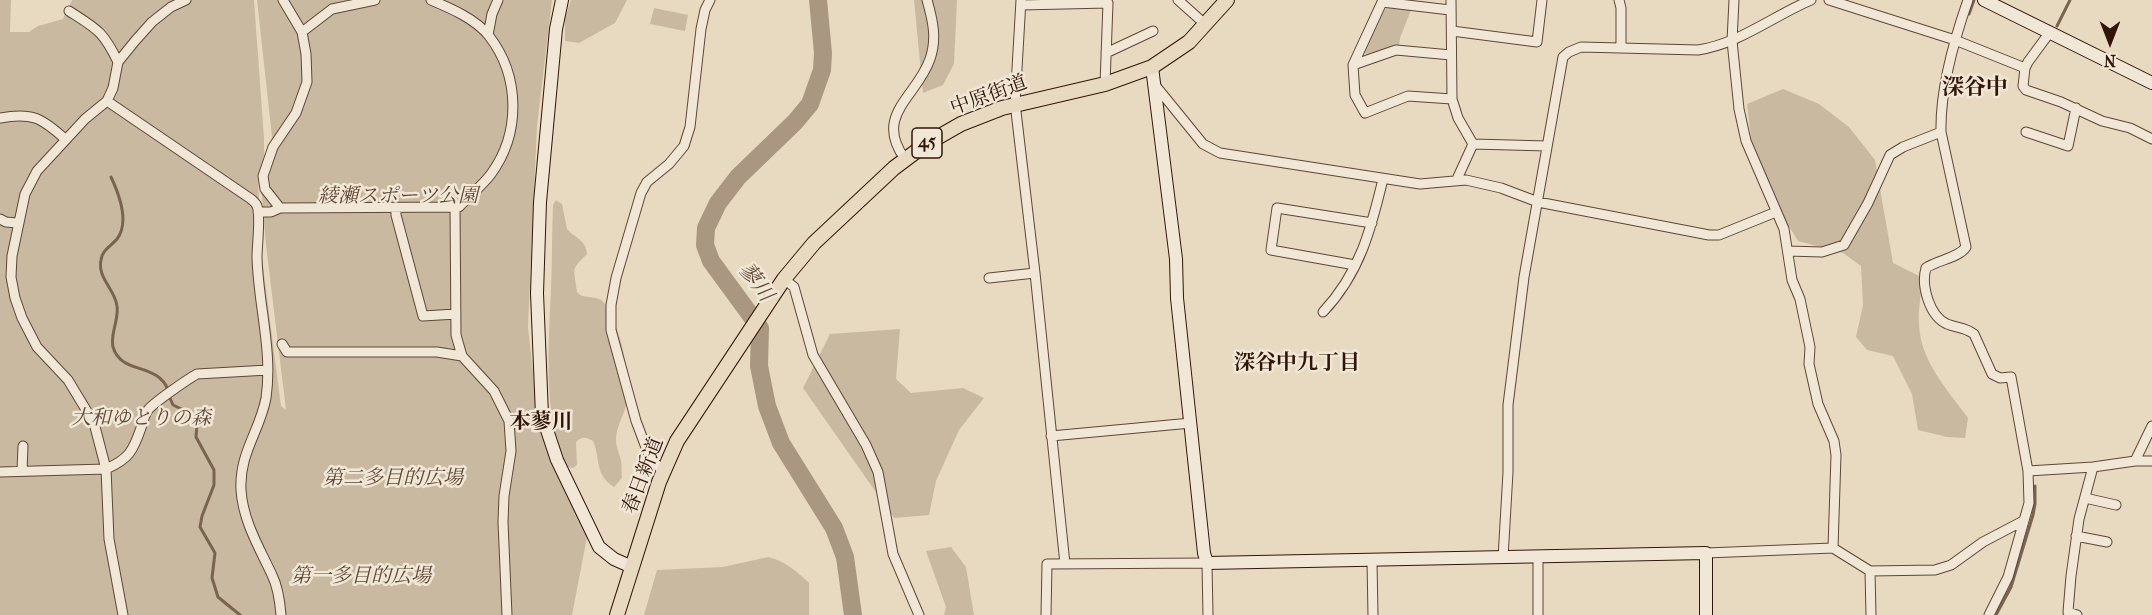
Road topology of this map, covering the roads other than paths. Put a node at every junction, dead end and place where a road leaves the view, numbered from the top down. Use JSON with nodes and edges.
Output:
{"nodes":[{"id":1,"x":186,"y":0,"type":"edge"},
{"id":2,"x":283,"y":0,"type":"edge"},
{"id":3,"x":326,"y":0,"type":"edge"},
{"id":4,"x":375,"y":0,"type":"edge"},
{"id":5,"x":431,"y":0,"type":"edge"},
{"id":6,"x":498,"y":0,"type":"edge"},
{"id":7,"x":562,"y":0,"type":"edge"},
{"id":8,"x":710,"y":0,"type":"edge"},
{"id":9,"x":927,"y":0,"type":"edge"},
{"id":10,"x":1178,"y":0,"type":"edge"},
{"id":11,"x":1227,"y":0,"type":"edge"},
{"id":12,"x":1451,"y":0,"type":"edge"},
{"id":13,"x":1542,"y":0,"type":"edge"},
{"id":14,"x":1620,"y":0,"type":"edge"},
{"id":15,"x":1734,"y":0,"type":"edge"},
{"id":16,"x":1811,"y":0,"type":"edge"},
{"id":17,"x":1829,"y":0,"type":"edge"},
{"id":18,"x":1968,"y":0,"type":"edge"},
{"id":19,"x":1984,"y":0,"type":"edge"},
{"id":20,"x":1383,"y":1,"type":"edge"},
{"id":21,"x":1069,"y":2,"type":"edge"},
{"id":22,"x":1021,"y":3,"type":"edge"},
{"id":23,"x":1796,"y":3,"type":"edge"},
{"id":24,"x":1855,"y":3,"type":"edge"},
{"id":25,"x":332,"y":9,"type":"junction"},
{"id":26,"x":1450,"y":10,"type":"junction"},
{"id":27,"x":69,"y":11,"type":"dead end"},
{"id":28,"x":1206,"y":25,"type":"junction"},
{"id":29,"x":1154,"y":31,"type":"dead end"},
{"id":30,"x":1452,"y":31,"type":"junction"},
{"id":31,"x":302,"y":32,"type":"junction"},
{"id":32,"x":2050,"y":32,"type":"junction"},
{"id":33,"x":488,"y":35,"type":"junction"},
{"id":34,"x":1732,"y":40,"type":"junction"},
{"id":35,"x":1955,"y":40,"type":"junction"},
{"id":36,"x":1621,"y":47,"type":"junction"},
{"id":37,"x":1106,"y":53,"type":"junction"},
{"id":38,"x":1451,"y":55,"type":"junction"},
{"id":39,"x":118,"y":62,"type":"junction"},
{"id":40,"x":1353,"y":65,"type":"junction"},
{"id":41,"x":1152,"y":67,"type":"junction"},
{"id":42,"x":2025,"y":68,"type":"junction"},
{"id":43,"x":2152,"y":83,"type":"edge"},
{"id":44,"x":1105,"y":84,"type":"junction"},
{"id":45,"x":1155,"y":85,"type":"junction"},
{"id":46,"x":1452,"y":99,"type":"junction"},
{"id":47,"x":107,"y":101,"type":"junction"},
{"id":48,"x":1015,"y":103,"type":"junction"},
{"id":49,"x":2076,"y":108,"type":"junction"},
{"id":50,"x":0,"y":118,"type":"edge"},
{"id":51,"x":1941,"y":132,"type":"junction"},
{"id":52,"x":2026,"y":132,"type":"dead end"},
{"id":53,"x":65,"y":139,"type":"junction"},
{"id":54,"x":2152,"y":139,"type":"edge"},
{"id":55,"x":1473,"y":144,"type":"junction"},
{"id":56,"x":1547,"y":146,"type":"junction"},
{"id":57,"x":905,"y":159,"type":"junction"},
{"id":58,"x":1383,"y":179,"type":"junction"},
{"id":59,"x":1457,"y":179,"type":"junction"},
{"id":60,"x":467,"y":199,"type":"junction"},
{"id":61,"x":479,"y":199,"type":"dead end"},
{"id":62,"x":1538,"y":202,"type":"junction"},
{"id":63,"x":396,"y":207,"type":"junction"},
{"id":64,"x":455,"y":207,"type":"junction"},
{"id":65,"x":280,"y":208,"type":"junction"},
{"id":66,"x":258,"y":212,"type":"junction"},
{"id":67,"x":1776,"y":212,"type":"junction"},
{"id":68,"x":0,"y":219,"type":"edge"},
{"id":69,"x":17,"y":223,"type":"junction"},
{"id":70,"x":1372,"y":223,"type":"junction"},
{"id":71,"x":1788,"y":251,"type":"junction"},
{"id":72,"x":1355,"y":266,"type":"junction"},
{"id":73,"x":1035,"y":273,"type":"junction"},
{"id":74,"x":989,"y":278,"type":"dead end"},
{"id":75,"x":784,"y":279,"type":"junction"},
{"id":76,"x":1323,"y":312,"type":"dead end"},
{"id":77,"x":456,"y":314,"type":"junction"},
{"id":78,"x":749,"y":333,"type":"joint"},
{"id":79,"x":282,"y":344,"type":"dead end"},
{"id":80,"x":462,"y":356,"type":"junction"},
{"id":81,"x":268,"y":370,"type":"junction"},
{"id":82,"x":1191,"y":423,"type":"junction"},
{"id":83,"x":2152,"y":426,"type":"edge"},
{"id":84,"x":1051,"y":436,"type":"junction"},
{"id":85,"x":22,"y":446,"type":"dead end"},
{"id":86,"x":2135,"y":461,"type":"junction"},
{"id":87,"x":2152,"y":461,"type":"edge"},
{"id":88,"x":2093,"y":467,"type":"junction"},
{"id":89,"x":106,"y":469,"type":"junction"},
{"id":90,"x":22,"y":471,"type":"junction"},
{"id":91,"x":663,"y":471,"type":"junction"},
{"id":92,"x":2028,"y":471,"type":"junction"},
{"id":93,"x":0,"y":472,"type":"edge"},
{"id":94,"x":2085,"y":498,"type":"junction"},
{"id":95,"x":2116,"y":505,"type":"dead end"},
{"id":96,"x":2023,"y":521,"type":"junction"},
{"id":97,"x":2076,"y":536,"type":"junction"},
{"id":98,"x":2107,"y":542,"type":"dead end"},
{"id":99,"x":1833,"y":548,"type":"junction"},
{"id":100,"x":1706,"y":553,"type":"junction"},
{"id":101,"x":1538,"y":557,"type":"junction"},
{"id":102,"x":1503,"y":558,"type":"junction"},
{"id":103,"x":1372,"y":561,"type":"junction"},
{"id":104,"x":1207,"y":563,"type":"junction"},
{"id":105,"x":1065,"y":564,"type":"junction"},
{"id":106,"x":632,"y":567,"type":"junction"},
{"id":107,"x":1870,"y":571,"type":"junction"},
{"id":108,"x":123,"y":615,"type":"edge"},
{"id":109,"x":281,"y":615,"type":"edge"},
{"id":110,"x":507,"y":615,"type":"edge"},
{"id":111,"x":617,"y":615,"type":"edge"},
{"id":112,"x":919,"y":615,"type":"edge"},
{"id":113,"x":1046,"y":615,"type":"edge"},
{"id":114,"x":1208,"y":615,"type":"edge"},
{"id":115,"x":1373,"y":615,"type":"edge"},
{"id":116,"x":1539,"y":615,"type":"edge"},
{"id":117,"x":1706,"y":615,"type":"edge"},
{"id":118,"x":1870,"y":615,"type":"edge"},
{"id":119,"x":1989,"y":615,"type":"edge"},
{"id":120,"x":2077,"y":615,"type":"edge"}],
"edges":[{"from":1,"to":39,"type":"street"},
{"from":2,"to":31,"type":"street"},
{"from":3,"to":25,"type":"street"},
{"from":4,"to":25,"type":"street"},
{"from":5,"to":33,"type":"street"},
{"from":6,"to":33,"type":"street"},
{"from":7,"to":106,"type":"street"},
{"from":8,"to":91,"type":"street"},
{"from":9,"to":57,"type":"street"},
{"from":10,"to":28,"type":"street"},
{"from":11,"to":28,"type":"main road","name":"中原街道","number":"45"},
{"from":12,"to":26,"type":"street"},
{"from":13,"to":30,"type":"street"},
{"from":14,"to":36,"type":"street"},
{"from":15,"to":34,"type":"street"},
{"from":16,"to":23,"type":"street"},
{"from":17,"to":24,"type":"street"},
{"from":18,"to":35,"type":"street"},
{"from":19,"to":32,"type":"street"},
{"from":20,"to":26,"type":"street"},
{"from":20,"to":40,"type":"street"},
{"from":21,"to":22,"type":"street"},
{"from":21,"to":37,"type":"street"},
{"from":22,"to":48,"type":"street"},
{"from":23,"to":34,"type":"street"},
{"from":24,"to":35,"type":"street"},
{"from":25,"to":31,"type":"street"},
{"from":26,"to":30,"type":"street"},
{"from":27,"to":39,"type":"street"},
{"from":28,"to":41,"type":"main road","name":"中原街道","number":"45"},
{"from":29,"to":37,"type":"street"},
{"from":30,"to":38,"type":"street"},
{"from":31,"to":65,"type":"street"},
{"from":32,"to":42,"type":"street"},
{"from":32,"to":43,"type":"street"},
{"from":33,"to":60,"type":"street"},
{"from":34,"to":36,"type":"street"},
{"from":34,"to":67,"type":"street"},
{"from":35,"to":42,"type":"street"},
{"from":35,"to":51,"type":"street"},
{"from":36,"to":56,"type":"street"},
{"from":37,"to":44,"type":"street"},
{"from":38,"to":40,"type":"street"},
{"from":38,"to":46,"type":"street"},
{"from":39,"to":47,"type":"street"},
{"from":40,"to":46,"type":"street"},
{"from":41,"to":44,"type":"main road","name":"中原街道","number":"45"},
{"from":41,"to":45,"type":"street"},
{"from":42,"to":49,"type":"street"},
{"from":44,"to":48,"type":"main road","name":"中原街道","number":"45"},
{"from":45,"to":58,"type":"street"},
{"from":45,"to":82,"type":"street"},
{"from":46,"to":55,"type":"street"},
{"from":47,"to":53,"type":"street"},
{"from":47,"to":66,"type":"street"},
{"from":48,"to":57,"type":"main road","name":"中原街道","number":"45"},
{"from":48,"to":73,"type":"street"},
{"from":49,"to":52,"type":"street"},
{"from":49,"to":54,"type":"street"},
{"from":50,"to":53,"type":"street"},
{"from":51,"to":71,"type":"street"},
{"from":51,"to":92,"type":"street"},
{"from":53,"to":69,"type":"street"},
{"from":55,"to":56,"type":"street"},
{"from":55,"to":59,"type":"street"},
{"from":56,"to":62,"type":"street"},
{"from":57,"to":75,"type":"main road","name":"中原街道","number":"45"},
{"from":58,"to":59,"type":"street"},
{"from":58,"to":70,"type":"street"},
{"from":59,"to":62,"type":"street"},
{"from":60,"to":61,"type":"street"},
{"from":60,"to":64,"type":"street"},
{"from":62,"to":67,"type":"street"},
{"from":62,"to":102,"type":"street"},
{"from":63,"to":64,"type":"street"},
{"from":63,"to":65,"type":"street"},
{"from":63,"to":77,"type":"street"},
{"from":64,"to":77,"type":"street"},
{"from":65,"to":66,"type":"street"},
{"from":66,"to":81,"type":"street"},
{"from":67,"to":71,"type":"street"},
{"from":68,"to":69,"type":"street"},
{"from":69,"to":89,"type":"street"},
{"from":70,"to":72,"type":"street"},
{"from":70,"to":72,"type":"street"},
{"from":71,"to":99,"type":"street"},
{"from":72,"to":76,"type":"street"},
{"from":73,"to":74,"type":"street"},
{"from":73,"to":84,"type":"street"},
{"from":75,"to":78,"type":"main road","name":"中原街道","number":"45"},
{"from":75,"to":112,"type":"street"},
{"from":77,"to":80,"type":"street"},
{"from":78,"to":91,"type":"main road","name":"春日新道","number":"45"},
{"from":79,"to":80,"type":"street"},
{"from":80,"to":110,"type":"street"},
{"from":81,"to":89,"type":"street"},
{"from":81,"to":109,"type":"street"},
{"from":82,"to":84,"type":"street"},
{"from":82,"to":104,"type":"street"},
{"from":83,"to":86,"type":"street"},
{"from":84,"to":105,"type":"street"},
{"from":85,"to":90,"type":"street"},
{"from":86,"to":87,"type":"street"},
{"from":86,"to":88,"type":"street"},
{"from":88,"to":92,"type":"street"},
{"from":88,"to":94,"type":"street"},
{"from":89,"to":90,"type":"street"},
{"from":89,"to":108,"type":"street"},
{"from":90,"to":93,"type":"street"},
{"from":91,"to":106,"type":"main road","name":"春日新道","number":"45"},
{"from":92,"to":96,"type":"street"},
{"from":94,"to":95,"type":"street"},
{"from":94,"to":97,"type":"street"},
{"from":96,"to":107,"type":"street"},
{"from":96,"to":119,"type":"street"},
{"from":97,"to":98,"type":"street"},
{"from":97,"to":120,"type":"street"},
{"from":99,"to":100,"type":"street"},
{"from":99,"to":107,"type":"street"},
{"from":100,"to":101,"type":"street"},
{"from":100,"to":117,"type":"street"},
{"from":101,"to":102,"type":"street"},
{"from":101,"to":116,"type":"street"},
{"from":102,"to":103,"type":"street"},
{"from":103,"to":104,"type":"street"},
{"from":103,"to":115,"type":"street"},
{"from":104,"to":105,"type":"street"},
{"from":104,"to":114,"type":"street"},
{"from":105,"to":113,"type":"street"},
{"from":106,"to":111,"type":"main road","name":"春日新道","number":"45"},
{"from":107,"to":118,"type":"street"}]}
